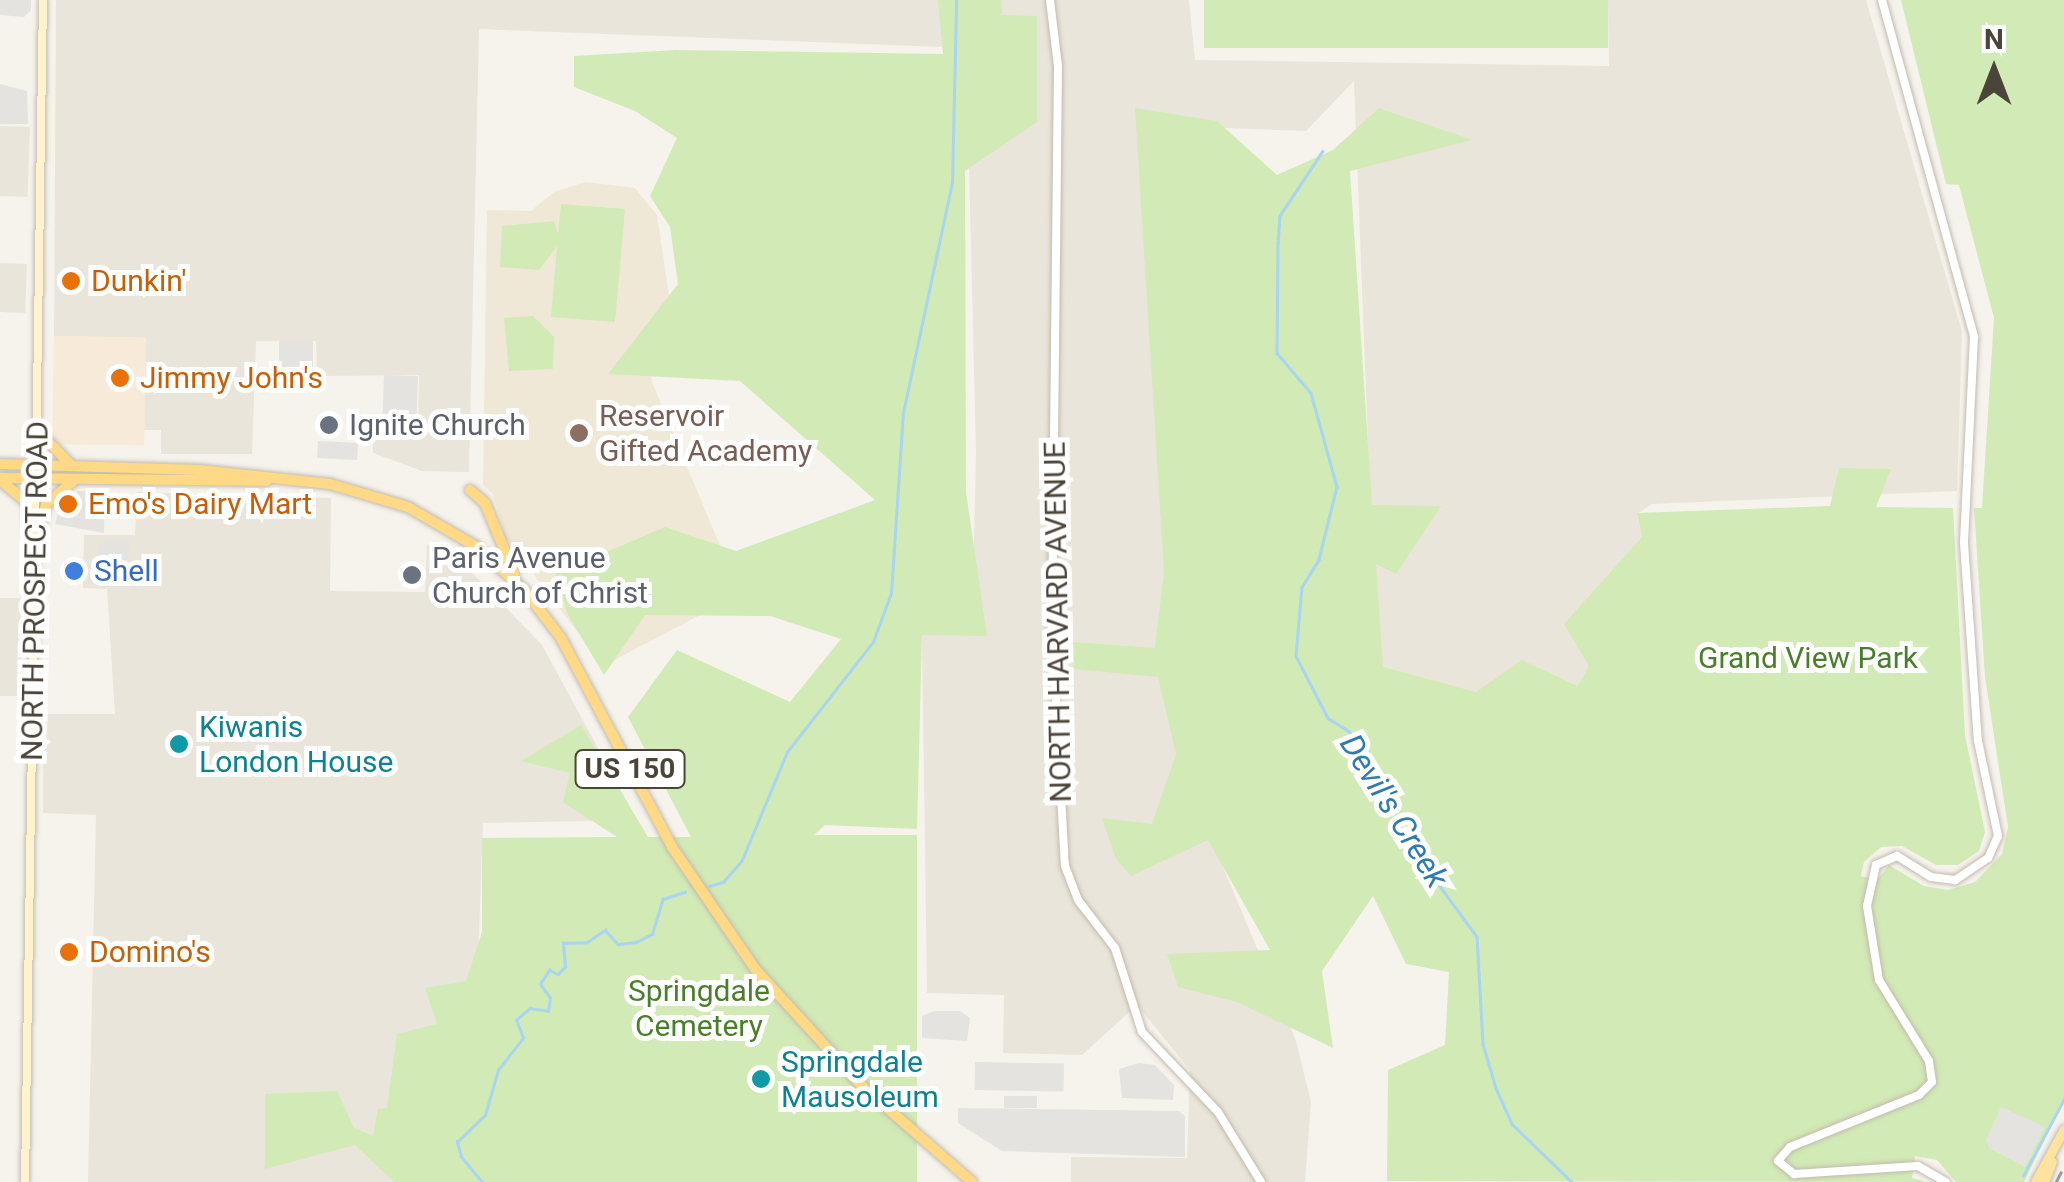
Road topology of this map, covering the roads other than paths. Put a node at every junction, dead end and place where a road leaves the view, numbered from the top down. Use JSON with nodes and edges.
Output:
{"nodes":[{"id":1,"x":44,"y":0,"type":"edge"},
{"id":2,"x":1050,"y":0,"type":"edge"},
{"id":3,"x":1882,"y":0,"type":"edge"},
{"id":4,"x":37,"y":430,"type":"junction"},
{"id":5,"x":0,"y":464,"type":"edge"},
{"id":6,"x":36,"y":465,"type":"junction"},
{"id":7,"x":76,"y":466,"type":"junction"},
{"id":8,"x":36,"y":479,"type":"junction"},
{"id":9,"x":0,"y":480,"type":"edge"},
{"id":10,"x":92,"y":480,"type":"junction"},
{"id":11,"x":314,"y":482,"type":"junction"},
{"id":12,"x":470,"y":490,"type":"dead end"},
{"id":13,"x":35,"y":542,"type":"junction"},
{"id":14,"x":34,"y":558,"type":"junction"},
{"id":15,"x":525,"y":591,"type":"junction"},
{"id":16,"x":2064,"y":1131,"type":"edge"},
{"id":17,"x":24,"y":1182,"type":"edge"},
{"id":18,"x":974,"y":1182,"type":"edge"},
{"id":19,"x":1261,"y":1182,"type":"edge"},
{"id":20,"x":1946,"y":1182,"type":"edge"},
{"id":21,"x":2035,"y":1182,"type":"edge"},
{"id":22,"x":2044,"y":1182,"type":"edge"}],
"edges":[{"from":1,"to":4,"type":"main road","name":"NORTH PROSPECT ROAD"},
{"from":2,"to":19,"type":"street","name":"NORTH HARVARD AVENUE"},
{"from":3,"to":20,"type":"street"},
{"from":4,"to":6,"type":"main road","name":"NORTH PROSPECT ROAD"},
{"from":4,"to":7,"type":"highway"},
{"from":5,"to":6,"type":"highway","number":"US 150"},
{"from":6,"to":7,"type":"highway","number":"US 150"},
{"from":6,"to":8,"type":"main road","name":"NORTH PROSPECT ROAD"},
{"from":7,"to":11,"type":"highway","number":"US 150"},
{"from":8,"to":9,"type":"highway","number":"US 150"},
{"from":8,"to":10,"type":"highway","number":"US 150"},
{"from":8,"to":13,"type":"main road","name":"NORTH PROSPECT ROAD"},
{"from":9,"to":14,"type":"highway"},
{"from":10,"to":11,"type":"highway","number":"US 150"},
{"from":10,"to":13,"type":"highway"},
{"from":11,"to":15,"type":"highway","number":"US 150"},
{"from":12,"to":15,"type":"highway"},
{"from":13,"to":14,"type":"main road","name":"NORTH PROSPECT ROAD"},
{"from":14,"to":17,"type":"main road","name":"NORTH PROSPECT ROAD"},
{"from":15,"to":18,"type":"highway","number":"US 150"},
{"from":16,"to":21,"type":"main road"},
{"from":16,"to":22,"type":"main road"}]}
